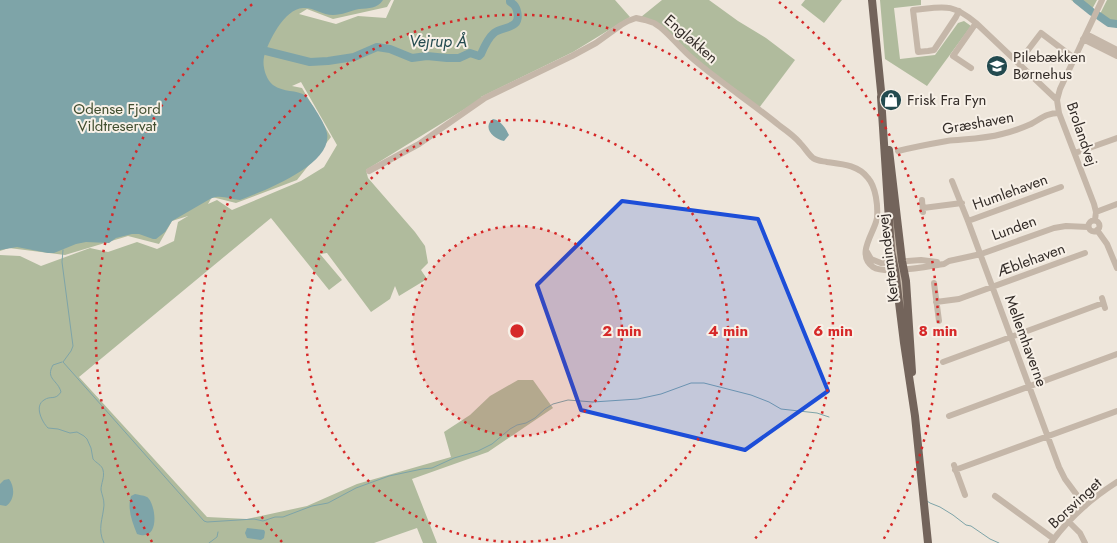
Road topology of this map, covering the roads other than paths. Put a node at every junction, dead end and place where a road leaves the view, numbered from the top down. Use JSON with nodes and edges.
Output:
{"nodes":[{"id":1,"x":872,"y":0,"type":"edge"},
{"id":2,"x":1102,"y":0,"type":"edge"},
{"id":3,"x":958,"y":11,"type":"junction"},
{"id":4,"x":976,"y":23,"type":"junction"},
{"id":5,"x":1084,"y":36,"type":"junction"},
{"id":6,"x":1028,"y":50,"type":"dead end"},
{"id":7,"x":1117,"y":50,"type":"edge"},
{"id":8,"x":1117,"y":56,"type":"edge"},
{"id":9,"x":1074,"y":58,"type":"junction"},
{"id":10,"x":971,"y":68,"type":"dead end"},
{"id":11,"x":881,"y":97,"type":"junction"},
{"id":12,"x":1057,"y":100,"type":"junction"},
{"id":13,"x":1059,"y":113,"type":"junction"},
{"id":14,"x":1117,"y":138,"type":"edge"},
{"id":15,"x":898,"y":151,"type":"dead end"},
{"id":16,"x":1075,"y":153,"type":"junction"},
{"id":17,"x":369,"y":171,"type":"dead end"},
{"id":18,"x":952,"y":181,"type":"dead end"},
{"id":19,"x":1061,"y":187,"type":"dead end"},
{"id":20,"x":962,"y":203,"type":"junction"},
{"id":21,"x":1117,"y":204,"type":"edge"},
{"id":22,"x":922,"y":207,"type":"dead end"},
{"id":23,"x":1096,"y":212,"type":"junction"},
{"id":24,"x":1094,"y":220,"type":"junction"},
{"id":25,"x":968,"y":221,"type":"junction"},
{"id":26,"x":1088,"y":227,"type":"junction"},
{"id":27,"x":1097,"y":230,"type":"junction"},
{"id":28,"x":980,"y":254,"type":"junction"},
{"id":29,"x":1080,"y":254,"type":"dead end"},
{"id":30,"x":899,"y":265,"type":"junction"},
{"id":31,"x":1117,"y":268,"type":"edge"},
{"id":32,"x":934,"y":283,"type":"dead end"},
{"id":33,"x":993,"y":287,"type":"junction"},
{"id":34,"x":936,"y":302,"type":"junction"},
{"id":35,"x":1103,"y":303,"type":"dead end"},
{"id":36,"x":939,"y":322,"type":"dead end"},
{"id":37,"x":1011,"y":337,"type":"junction"},
{"id":38,"x":1117,"y":354,"type":"edge"},
{"id":39,"x":943,"y":362,"type":"dead end"},
{"id":40,"x":1029,"y":386,"type":"junction"},
{"id":41,"x":1117,"y":411,"type":"edge"},
{"id":42,"x":914,"y":416,"type":"junction"},
{"id":43,"x":949,"y":416,"type":"dead end"},
{"id":44,"x":1048,"y":436,"type":"junction"},
{"id":45,"x":1117,"y":482,"type":"edge"},
{"id":46,"x":965,"y":495,"type":"dead end"},
{"id":47,"x":995,"y":496,"type":"dead end"},
{"id":48,"x":1085,"y":506,"type":"junction"},
{"id":49,"x":1069,"y":522,"type":"junction"},
{"id":50,"x":1052,"y":541,"type":"edge"},
{"id":51,"x":928,"y":543,"type":"edge"},
{"id":52,"x":1085,"y":543,"type":"edge"}],
"edges":[{"from":1,"to":11,"type":"main road","name":"Kertemindevej"},
{"from":2,"to":5,"type":"street","name":"Brolandvej"},
{"from":3,"to":3,"type":"street"},
{"from":3,"to":4,"type":"street"},
{"from":4,"to":10,"type":"street"},
{"from":4,"to":12,"type":"street"},
{"from":5,"to":7,"type":"street"},
{"from":5,"to":8,"type":"street"},
{"from":5,"to":9,"type":"street","name":"Brolandvej"},
{"from":6,"to":9,"type":"street"},
{"from":9,"to":12,"type":"street","name":"Brolandvej"},
{"from":11,"to":30,"type":"main road","name":"Kertemindevej"},
{"from":11,"to":30,"type":"main road","name":"Kertemindevej"},
{"from":12,"to":13,"type":"street","name":"Brolandvej"},
{"from":13,"to":15,"type":"street","name":"Græshaven"},
{"from":13,"to":16,"type":"street","name":"Brolandvej"},
{"from":14,"to":16,"type":"street"},
{"from":16,"to":23,"type":"street","name":"Brolandvej"},
{"from":17,"to":30,"type":"street","name":"Engløkken"},
{"from":18,"to":20,"type":"street","name":"Mellemhaverne"},
{"from":19,"to":25,"type":"street","name":"Humlehaven"},
{"from":20,"to":22,"type":"street"},
{"from":20,"to":25,"type":"street","name":"Mellemhaverne"},
{"from":21,"to":23,"type":"street"},
{"from":23,"to":24,"type":"street"},
{"from":24,"to":26,"type":"street"},
{"from":24,"to":27,"type":"street"},
{"from":25,"to":28,"type":"street","name":"Mellemhaverne"},
{"from":26,"to":27,"type":"street"},
{"from":26,"to":28,"type":"street","name":"Lunden"},
{"from":27,"to":31,"type":"street"},
{"from":28,"to":30,"type":"street","name":"Lunden"},
{"from":28,"to":33,"type":"street","name":"Mellemhaverne"},
{"from":29,"to":33,"type":"street","name":"Æblehaven"},
{"from":30,"to":42,"type":"main road","name":"Kertemindevej"},
{"from":30,"to":42,"type":"main road","name":"Kertemindevej"},
{"from":32,"to":34,"type":"street"},
{"from":33,"to":34,"type":"street","name":"Æblehaven"},
{"from":33,"to":37,"type":"street","name":"Mellemhaverne"},
{"from":34,"to":36,"type":"street"},
{"from":35,"to":37,"type":"street"},
{"from":37,"to":39,"type":"street"},
{"from":37,"to":40,"type":"street","name":"Mellemhaverne"},
{"from":38,"to":40,"type":"street"},
{"from":40,"to":43,"type":"street"},
{"from":40,"to":44,"type":"street","name":"Mellemhaverne"},
{"from":41,"to":44,"type":"street"},
{"from":42,"to":51,"type":"main road","name":"Kertemindevej"},
{"from":44,"to":46,"type":"street"},
{"from":44,"to":48,"type":"street","name":"Mellemhaverne"},
{"from":45,"to":48,"type":"street","name":"Borsvinget"},
{"from":47,"to":50,"type":"street"},
{"from":48,"to":49,"type":"street","name":"Borsvinget"},
{"from":49,"to":50,"type":"street","name":"Borsvinget"},
{"from":49,"to":52,"type":"street"}]}
